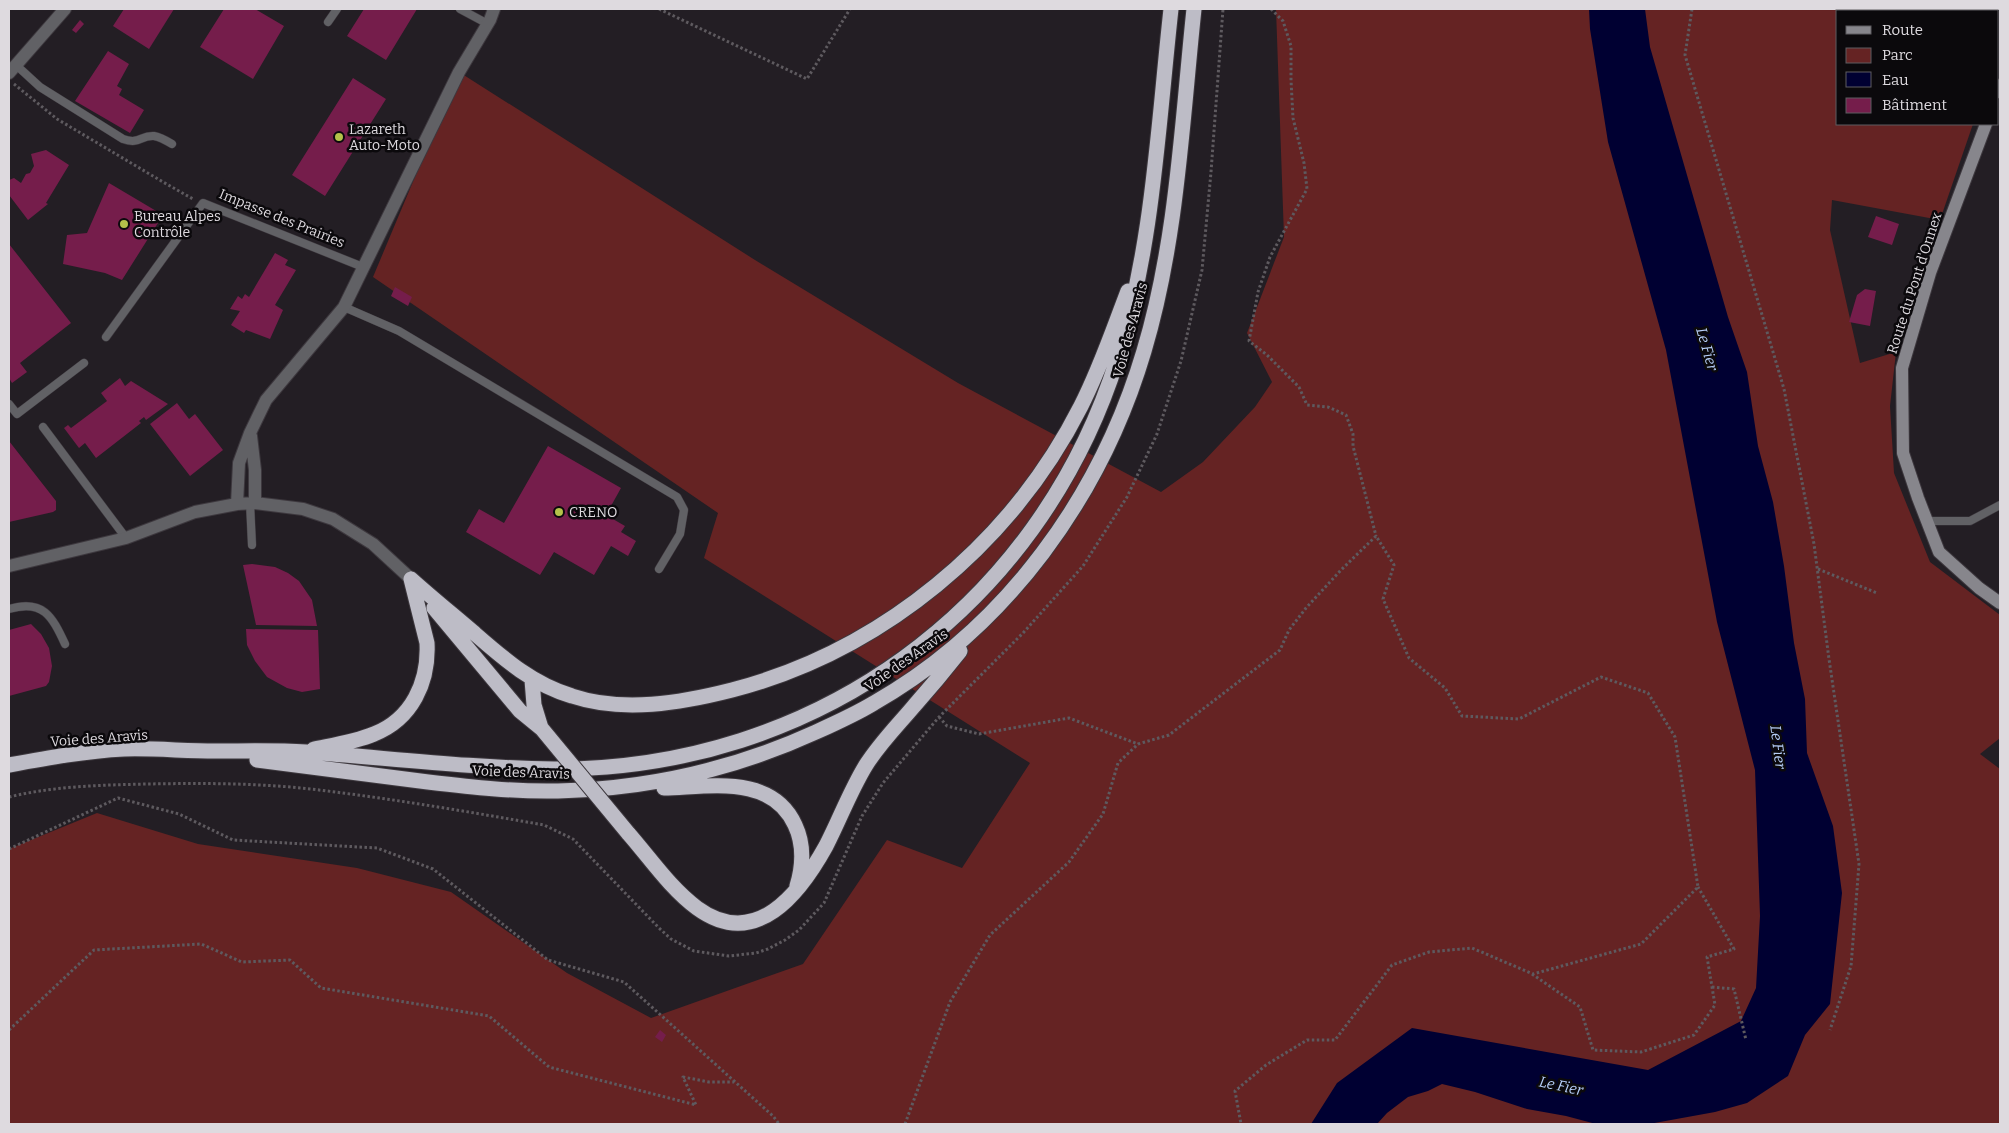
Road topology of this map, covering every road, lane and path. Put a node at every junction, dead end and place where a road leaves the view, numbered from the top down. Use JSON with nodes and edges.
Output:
{"nodes":[{"id":1,"x":65,"y":9,"type":"edge"},
{"id":2,"x":337,"y":9,"type":"edge"},
{"id":3,"x":460,"y":9,"type":"edge"},
{"id":4,"x":494,"y":9,"type":"edge"},
{"id":5,"x":659,"y":9,"type":"edge"},
{"id":6,"x":850,"y":9,"type":"edge"},
{"id":7,"x":1171,"y":9,"type":"edge"},
{"id":8,"x":1194,"y":9,"type":"edge"},
{"id":9,"x":1223,"y":9,"type":"edge"},
{"id":10,"x":1271,"y":9,"type":"edge"},
{"id":11,"x":1692,"y":9,"type":"edge"},
{"id":12,"x":328,"y":22,"type":"dead end"},
{"id":13,"x":488,"y":24,"type":"junction"},
{"id":14,"x":12,"y":69,"type":"edge"},
{"id":15,"x":9,"y":79,"type":"edge"},
{"id":16,"x":1986,"y":125,"type":"edge"},
{"id":17,"x":172,"y":144,"type":"dead end"},
{"id":18,"x":203,"y":204,"type":"junction"},
{"id":19,"x":1143,"y":248,"type":"junction"},
{"id":20,"x":363,"y":267,"type":"junction"},
{"id":21,"x":344,"y":307,"type":"junction"},
{"id":22,"x":106,"y":337,"type":"dead end"},
{"id":23,"x":84,"y":363,"type":"dead end"},
{"id":24,"x":9,"y":404,"type":"edge"},
{"id":25,"x":42,"y":427,"type":"dead end"},
{"id":26,"x":250,"y":433,"type":"junction"},
{"id":27,"x":247,"y":503,"type":"junction"},
{"id":28,"x":2000,"y":505,"type":"edge"},
{"id":29,"x":1927,"y":521,"type":"junction"},
{"id":30,"x":1376,"y":536,"type":"junction"},
{"id":31,"x":126,"y":538,"type":"junction"},
{"id":32,"x":252,"y":545,"type":"dead end"},
{"id":33,"x":9,"y":566,"type":"edge"},
{"id":34,"x":659,"y":569,"type":"dead end"},
{"id":35,"x":1818,"y":569,"type":"junction"},
{"id":36,"x":411,"y":579,"type":"junction"},
{"id":37,"x":1877,"y":593,"type":"dead end"},
{"id":38,"x":1001,"y":602,"type":"junction"},
{"id":39,"x":2000,"y":603,"type":"edge"},
{"id":40,"x":9,"y":609,"type":"edge"},
{"id":41,"x":65,"y":644,"type":"dead end"},
{"id":42,"x":532,"y":680,"type":"junction"},
{"id":43,"x":939,"y":717,"type":"junction"},
{"id":44,"x":542,"y":729,"type":"junction"},
{"id":45,"x":1138,"y":744,"type":"junction"},
{"id":46,"x":193,"y":751,"type":"junction"},
{"id":47,"x":303,"y":752,"type":"junction"},
{"id":48,"x":9,"y":765,"type":"edge"},
{"id":49,"x":593,"y":789,"type":"junction"},
{"id":50,"x":9,"y":797,"type":"edge"},
{"id":51,"x":9,"y":849,"type":"edge"},
{"id":52,"x":1698,"y":887,"type":"junction"},
{"id":53,"x":795,"y":892,"type":"junction"},
{"id":54,"x":1530,"y":973,"type":"junction"},
{"id":55,"x":1712,"y":987,"type":"junction"},
{"id":56,"x":9,"y":1030,"type":"edge"},
{"id":57,"x":1830,"y":1030,"type":"dead end"},
{"id":58,"x":1746,"y":1040,"type":"dead end"},
{"id":59,"x":734,"y":1082,"type":"junction"},
{"id":60,"x":779,"y":1124,"type":"edge"},
{"id":61,"x":905,"y":1124,"type":"edge"},
{"id":62,"x":1241,"y":1124,"type":"edge"}],
"edges":[{"from":1,"to":14,"type":"street"},
{"from":2,"to":12,"type":"lane"},
{"from":3,"to":13,"type":"lane"},
{"from":4,"to":13,"type":"street"},
{"from":5,"to":6,"type":"path"},
{"from":7,"to":19,"type":"highway","name":"Voie des Aravis"},
{"from":8,"to":38,"type":"highway","name":"Voie des Aravis"},
{"from":9,"to":43,"type":"path"},
{"from":10,"to":30,"type":"path"},
{"from":11,"to":35,"type":"path"},
{"from":13,"to":20,"type":"street"},
{"from":14,"to":17,"type":"lane"},
{"from":15,"to":18,"type":"path"},
{"from":16,"to":29,"type":"street","name":"Route du Pont d'Onnex"},
{"from":18,"to":20,"type":"lane","name":"Impasse des Prairies"},
{"from":18,"to":22,"type":"lane","name":"Impasse des Prairies"},
{"from":19,"to":42,"type":"highway"},
{"from":19,"to":47,"type":"highway","name":"Voie des Aravis"},
{"from":20,"to":21,"type":"street"},
{"from":21,"to":26,"type":"street"},
{"from":21,"to":34,"type":"lane"},
{"from":23,"to":24,"type":"lane"},
{"from":25,"to":31,"type":"lane"},
{"from":26,"to":27,"type":"street"},
{"from":26,"to":27,"type":"street"},
{"from":27,"to":31,"type":"street"},
{"from":27,"to":32,"type":"lane"},
{"from":27,"to":36,"type":"street"},
{"from":28,"to":29,"type":"lane"},
{"from":29,"to":39,"type":"street","name":"Route du Pont d'Onnex"},
{"from":30,"to":45,"type":"path"},
{"from":30,"to":52,"type":"path"},
{"from":31,"to":33,"type":"street"},
{"from":35,"to":37,"type":"path"},
{"from":35,"to":57,"type":"path"},
{"from":36,"to":42,"type":"highway"},
{"from":36,"to":44,"type":"highway"},
{"from":36,"to":47,"type":"highway"},
{"from":38,"to":49,"type":"highway","name":"Voie des Aravis"},
{"from":38,"to":53,"type":"highway"},
{"from":40,"to":41,"type":"lane"},
{"from":42,"to":44,"type":"highway"},
{"from":43,"to":45,"type":"path"},
{"from":43,"to":50,"type":"path"},
{"from":44,"to":53,"type":"highway","bridge":true},
{"from":45,"to":61,"type":"path"},
{"from":46,"to":47,"type":"highway","name":"Voie des Aravis"},
{"from":46,"to":48,"type":"highway","name":"Voie des Aravis"},
{"from":46,"to":49,"type":"highway","name":"Voie des Aravis"},
{"from":49,"to":53,"type":"highway"},
{"from":51,"to":59,"type":"path"},
{"from":52,"to":54,"type":"path"},
{"from":52,"to":55,"type":"path"},
{"from":54,"to":55,"type":"path"},
{"from":54,"to":62,"type":"path"},
{"from":55,"to":58,"type":"path"},
{"from":56,"to":59,"type":"path"},
{"from":59,"to":60,"type":"path"}]}
